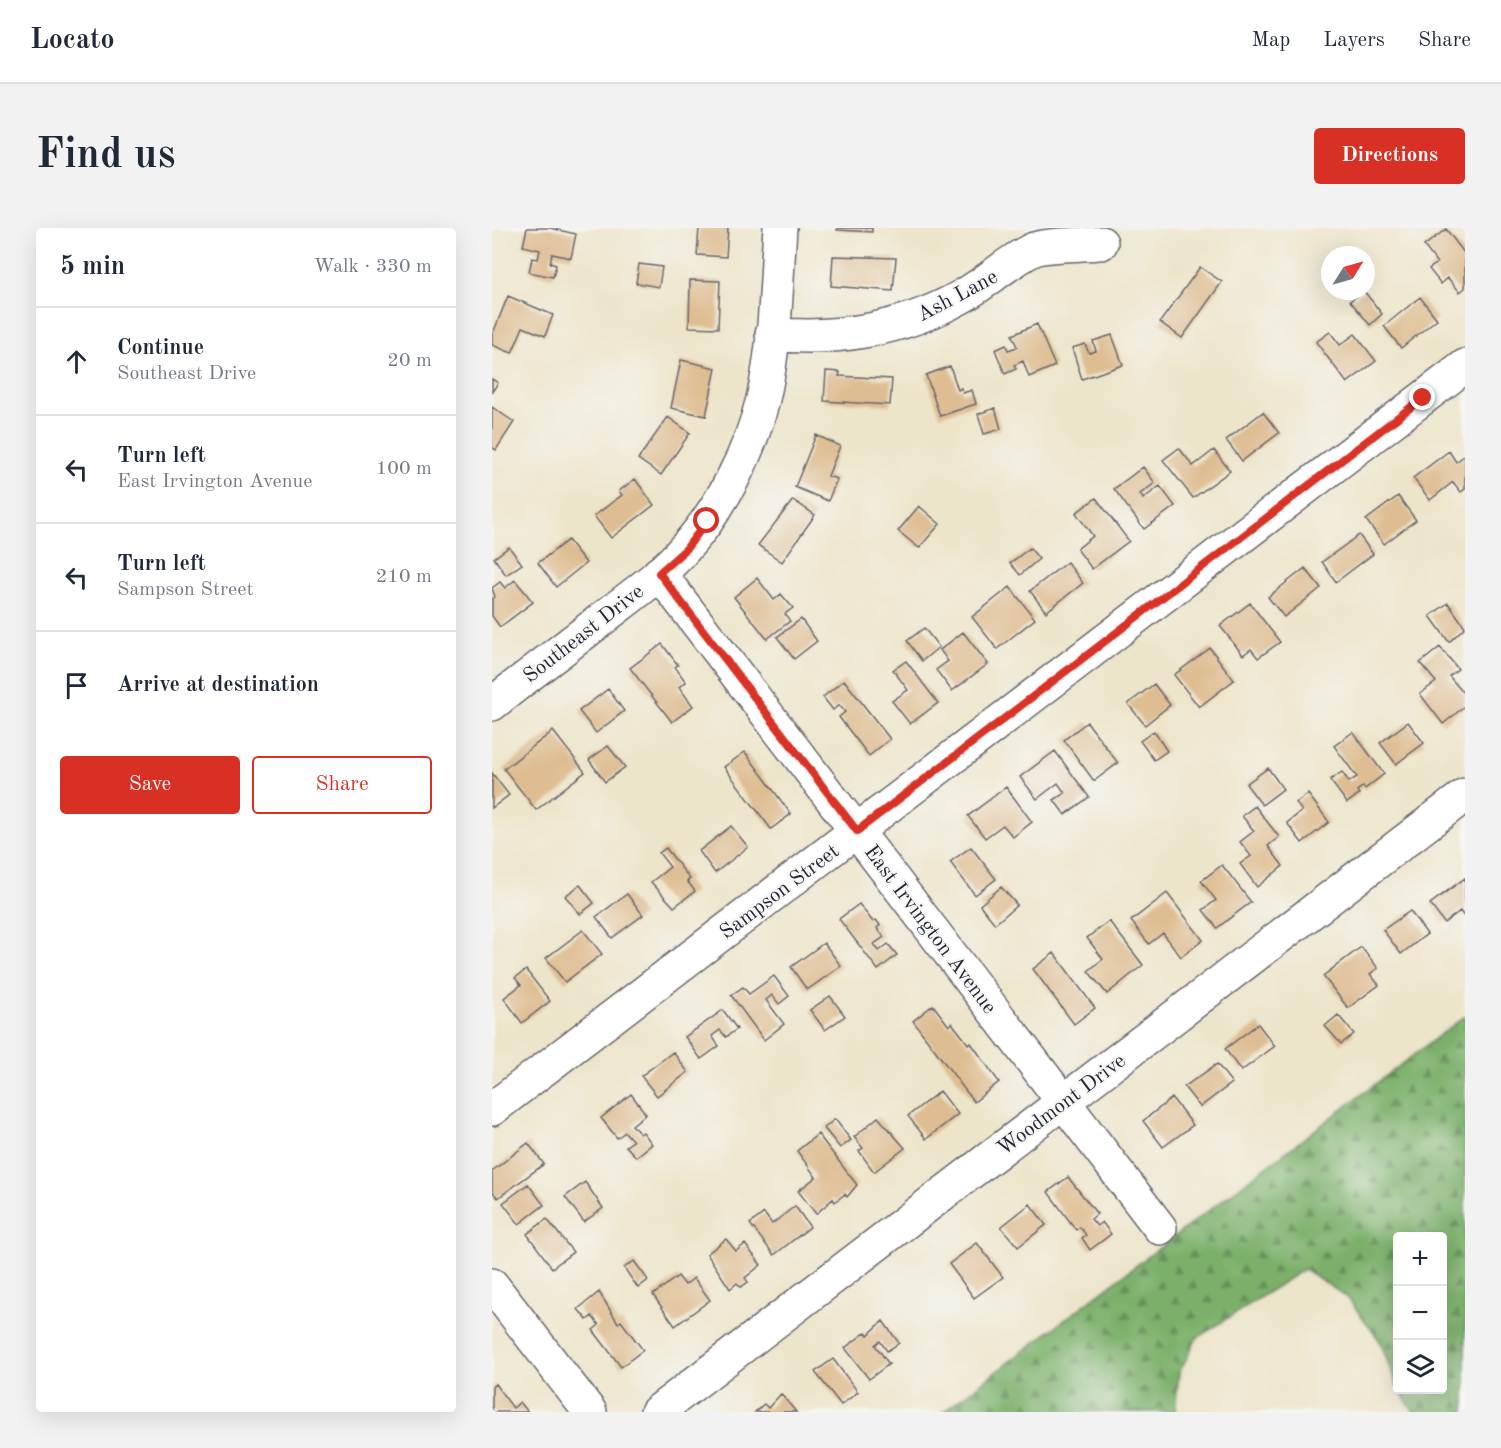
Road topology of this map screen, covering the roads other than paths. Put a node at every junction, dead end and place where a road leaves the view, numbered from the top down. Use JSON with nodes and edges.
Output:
{"nodes":[{"id":1,"x":780,"y":228,"type":"edge"},
{"id":2,"x":1101,"y":243,"type":"dead end"},
{"id":3,"x":772,"y":334,"type":"junction"},
{"id":4,"x":1465,"y":366,"type":"edge"},
{"id":5,"x":659,"y":573,"type":"junction"},
{"id":6,"x":492,"y":704,"type":"edge"},
{"id":7,"x":1465,"y":795,"type":"edge"},
{"id":8,"x":857,"y":831,"type":"junction"},
{"id":9,"x":1064,"y":1102,"type":"junction"},
{"id":10,"x":492,"y":1109,"type":"edge"},
{"id":11,"x":1160,"y":1227,"type":"dead end"},
{"id":12,"x":492,"y":1286,"type":"edge"},
{"id":13,"x":590,"y":1412,"type":"edge"},
{"id":14,"x":657,"y":1412,"type":"edge"}],
"edges":[{"from":1,"to":3,"type":"street","name":"Southeast Drive"},
{"from":2,"to":3,"type":"street","name":"Ash Lane"},
{"from":3,"to":5,"type":"street","name":"Southeast Drive"},
{"from":4,"to":8,"type":"street","name":"Sampson Street"},
{"from":5,"to":6,"type":"street","name":"Southeast Drive"},
{"from":5,"to":8,"type":"street","name":"East Irvington Avenue"},
{"from":7,"to":9,"type":"street","name":"Woodmont Drive"},
{"from":8,"to":9,"type":"street","name":"East Irvington Avenue"},
{"from":8,"to":10,"type":"street","name":"Sampson Street"},
{"from":9,"to":11,"type":"street","name":"East Irvington Avenue"},
{"from":9,"to":14,"type":"street","name":"Woodmont Drive"},
{"from":12,"to":13,"type":"street"}]}
